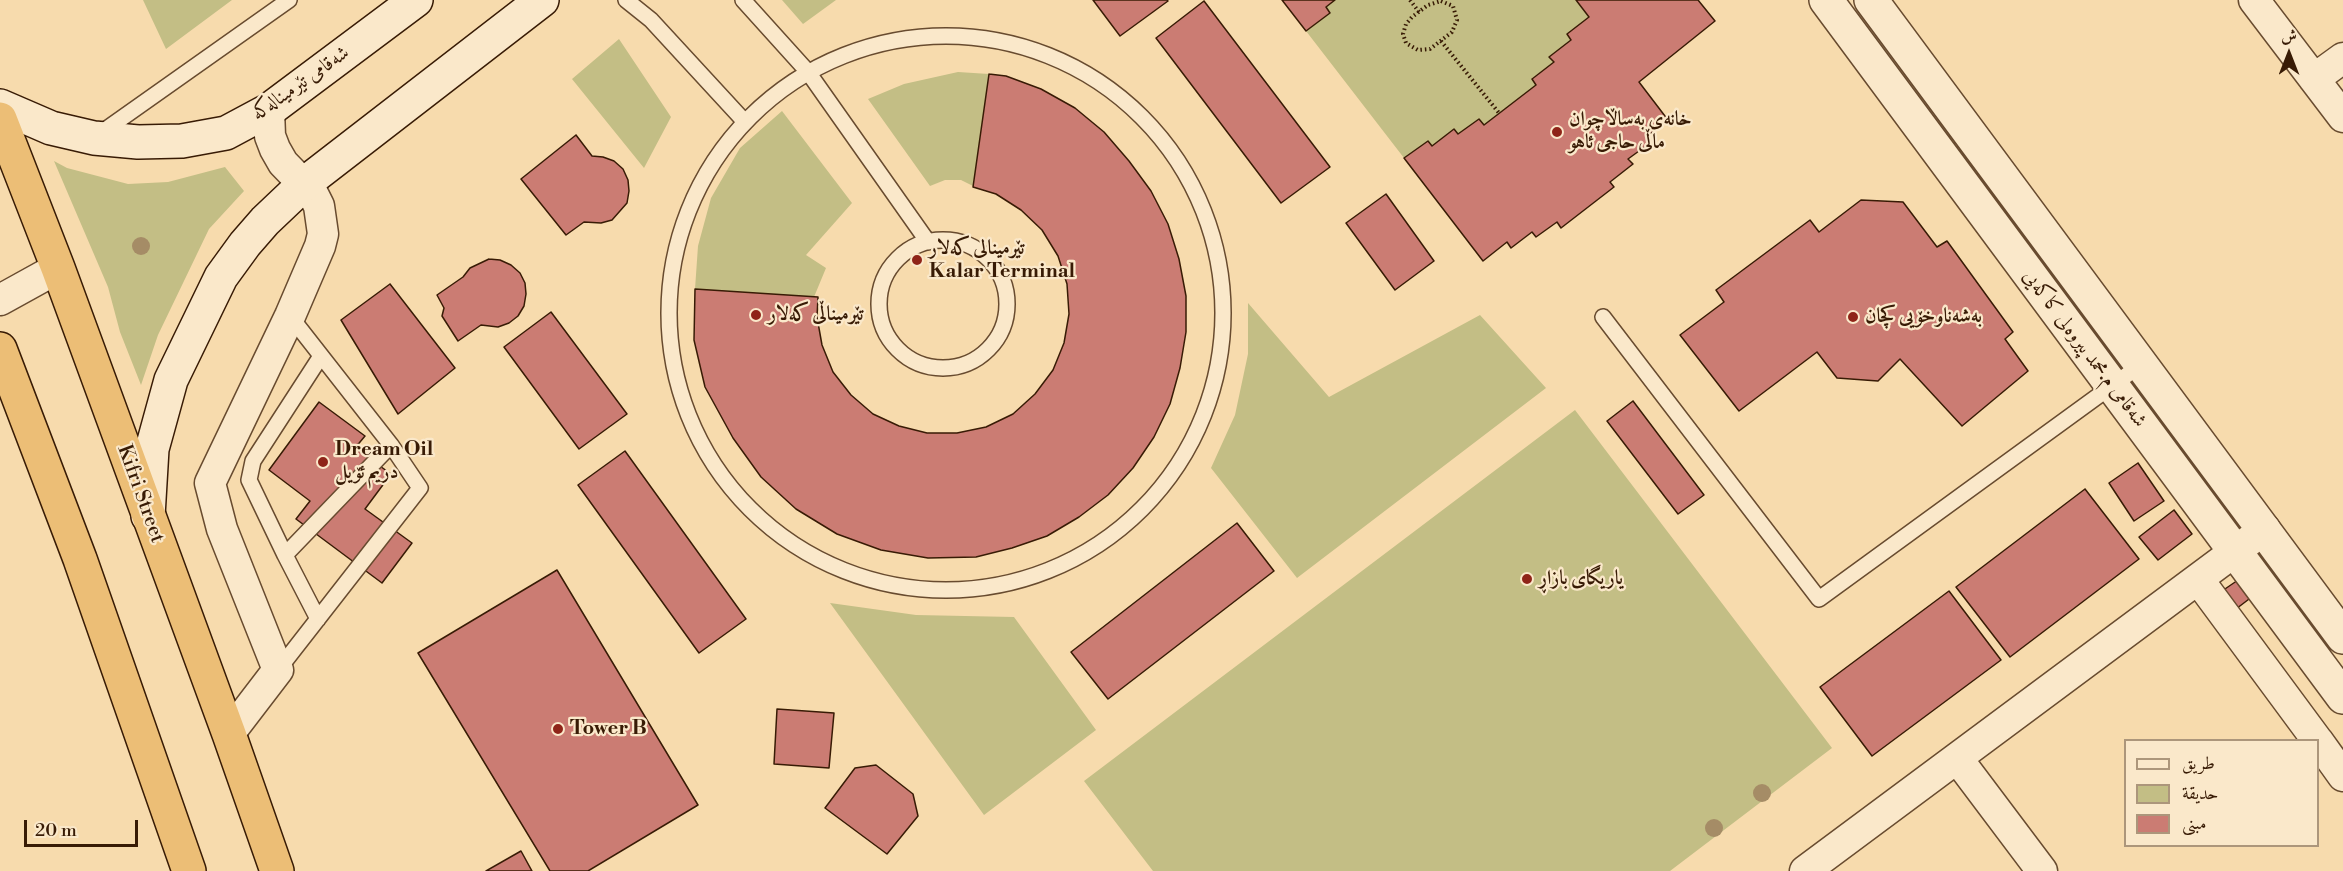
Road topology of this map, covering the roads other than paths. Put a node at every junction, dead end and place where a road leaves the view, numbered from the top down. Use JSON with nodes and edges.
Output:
{"nodes":[{"id":1,"x":289,"y":0,"type":"edge"},
{"id":2,"x":416,"y":0,"type":"edge"},
{"id":3,"x":542,"y":0,"type":"edge"},
{"id":4,"x":626,"y":0,"type":"edge"},
{"id":5,"x":743,"y":0,"type":"edge"},
{"id":6,"x":1826,"y":0,"type":"edge"},
{"id":7,"x":2254,"y":0,"type":"edge"},
{"id":8,"x":1874,"y":1,"type":"edge"},
{"id":9,"x":1846,"y":27,"type":"junction"},
{"id":10,"x":2343,"y":58,"type":"edge"},
{"id":11,"x":808,"y":72,"type":"junction"},
{"id":12,"x":2314,"y":79,"type":"junction"},
{"id":13,"x":0,"y":106,"type":"edge"},
{"id":14,"x":269,"y":110,"type":"junction"},
{"id":15,"x":2343,"y":117,"type":"edge"},
{"id":16,"x":0,"y":119,"type":"edge"},
{"id":17,"x":745,"y":122,"type":"junction"},
{"id":18,"x":94,"y":138,"type":"junction"},
{"id":19,"x":304,"y":184,"type":"junction"},
{"id":20,"x":928,"y":242,"type":"junction"},
{"id":21,"x":57,"y":268,"type":"junction"},
{"id":22,"x":0,"y":300,"type":"edge"},
{"id":23,"x":290,"y":316,"type":"junction"},
{"id":24,"x":1603,"y":317,"type":"dead end"},
{"id":25,"x":0,"y":349,"type":"edge"},
{"id":26,"x":321,"y":356,"type":"junction"},
{"id":27,"x":2142,"y":364,"type":"junction"},
{"id":28,"x":2112,"y":386,"type":"junction"},
{"id":29,"x":390,"y":445,"type":"junction"},
{"id":30,"x":148,"y":518,"type":"junction"},
{"id":31,"x":2265,"y":530,"type":"junction"},
{"id":32,"x":2235,"y":552,"type":"junction"},
{"id":33,"x":285,"y":555,"type":"junction"},
{"id":34,"x":2198,"y":579,"type":"junction"},
{"id":35,"x":318,"y":619,"type":"junction"},
{"id":36,"x":2343,"y":637,"type":"edge"},
{"id":37,"x":278,"y":670,"type":"junction"},
{"id":38,"x":2343,"y":698,"type":"edge"},
{"id":39,"x":229,"y":734,"type":"junction"},
{"id":40,"x":2316,"y":739,"type":"edge"},
{"id":41,"x":2319,"y":744,"type":"edge"},
{"id":42,"x":1957,"y":758,"type":"junction"},
{"id":43,"x":2343,"y":776,"type":"edge"},
{"id":44,"x":189,"y":871,"type":"edge"},
{"id":45,"x":277,"y":871,"type":"edge"},
{"id":46,"x":1804,"y":871,"type":"edge"},
{"id":47,"x":2042,"y":871,"type":"edge"}],
"edges":[{"from":1,"to":18,"type":"lane"},
{"from":2,"to":14,"type":"street","name":"شەقامی تێرمینالەکە"},
{"from":3,"to":19,"type":"street"},
{"from":4,"to":17,"type":"lane"},
{"from":5,"to":11,"type":"lane"},
{"from":6,"to":9,"type":"street","name":"شەقامی م.محمد پیروەلی کاکەیی"},
{"from":7,"to":12,"type":"street"},
{"from":8,"to":9,"type":"street"},
{"from":8,"to":27,"type":"street","name":"شەقامی م.محمد پیروەلی کاکەیی"},
{"from":9,"to":28,"type":"street","name":"شەقامی م.محمد پیروەلی کاکەیی"},
{"from":10,"to":12,"type":"street"},
{"from":11,"to":17,"type":"lane"},
{"from":11,"to":17,"type":"lane"},
{"from":11,"to":20,"type":"lane"},
{"from":12,"to":15,"type":"street"},
{"from":13,"to":18,"type":"street","name":"شەقامی تێرمینالەکە"},
{"from":14,"to":18,"type":"street","name":"شەقامی تێرمینالەکە"},
{"from":14,"to":19,"type":"street"},
{"from":16,"to":21,"type":"highway","name":"Kifri Street"},
{"from":19,"to":23,"type":"street"},
{"from":19,"to":30,"type":"street"},
{"from":20,"to":20,"type":"lane"},
{"from":21,"to":22,"type":"street"},
{"from":21,"to":30,"type":"highway","name":"Kifri Street"},
{"from":23,"to":26,"type":"lane"},
{"from":23,"to":37,"type":"street"},
{"from":24,"to":28,"type":"lane"},
{"from":25,"to":44,"type":"highway"},
{"from":26,"to":29,"type":"lane"},
{"from":26,"to":33,"type":"lane"},
{"from":27,"to":28,"type":"lane"},
{"from":27,"to":31,"type":"street","name":"شەقامی م.محمد پیروەلی کاکەیی"},
{"from":28,"to":32,"type":"street","name":"شەقامی م.محمد پیروەلی کاکەیی"},
{"from":29,"to":33,"type":"lane"},
{"from":29,"to":35,"type":"lane"},
{"from":30,"to":39,"type":"highway","name":"Kifri Street"},
{"from":31,"to":32,"type":"street"},
{"from":31,"to":36,"type":"street","name":"شەقامی م.محمد پیروەلی کاکەیی"},
{"from":32,"to":34,"type":"street"},
{"from":32,"to":38,"type":"street","name":"شەقامی م.محمد پیروەلی کاکەیی"},
{"from":33,"to":35,"type":"lane"},
{"from":34,"to":40,"type":"street"},
{"from":34,"to":42,"type":"street"},
{"from":35,"to":37,"type":"lane"},
{"from":37,"to":39,"type":"street"},
{"from":39,"to":45,"type":"highway","name":"Kifri Street"},
{"from":41,"to":43,"type":"street"},
{"from":42,"to":46,"type":"street"},
{"from":42,"to":47,"type":"street"}]}
